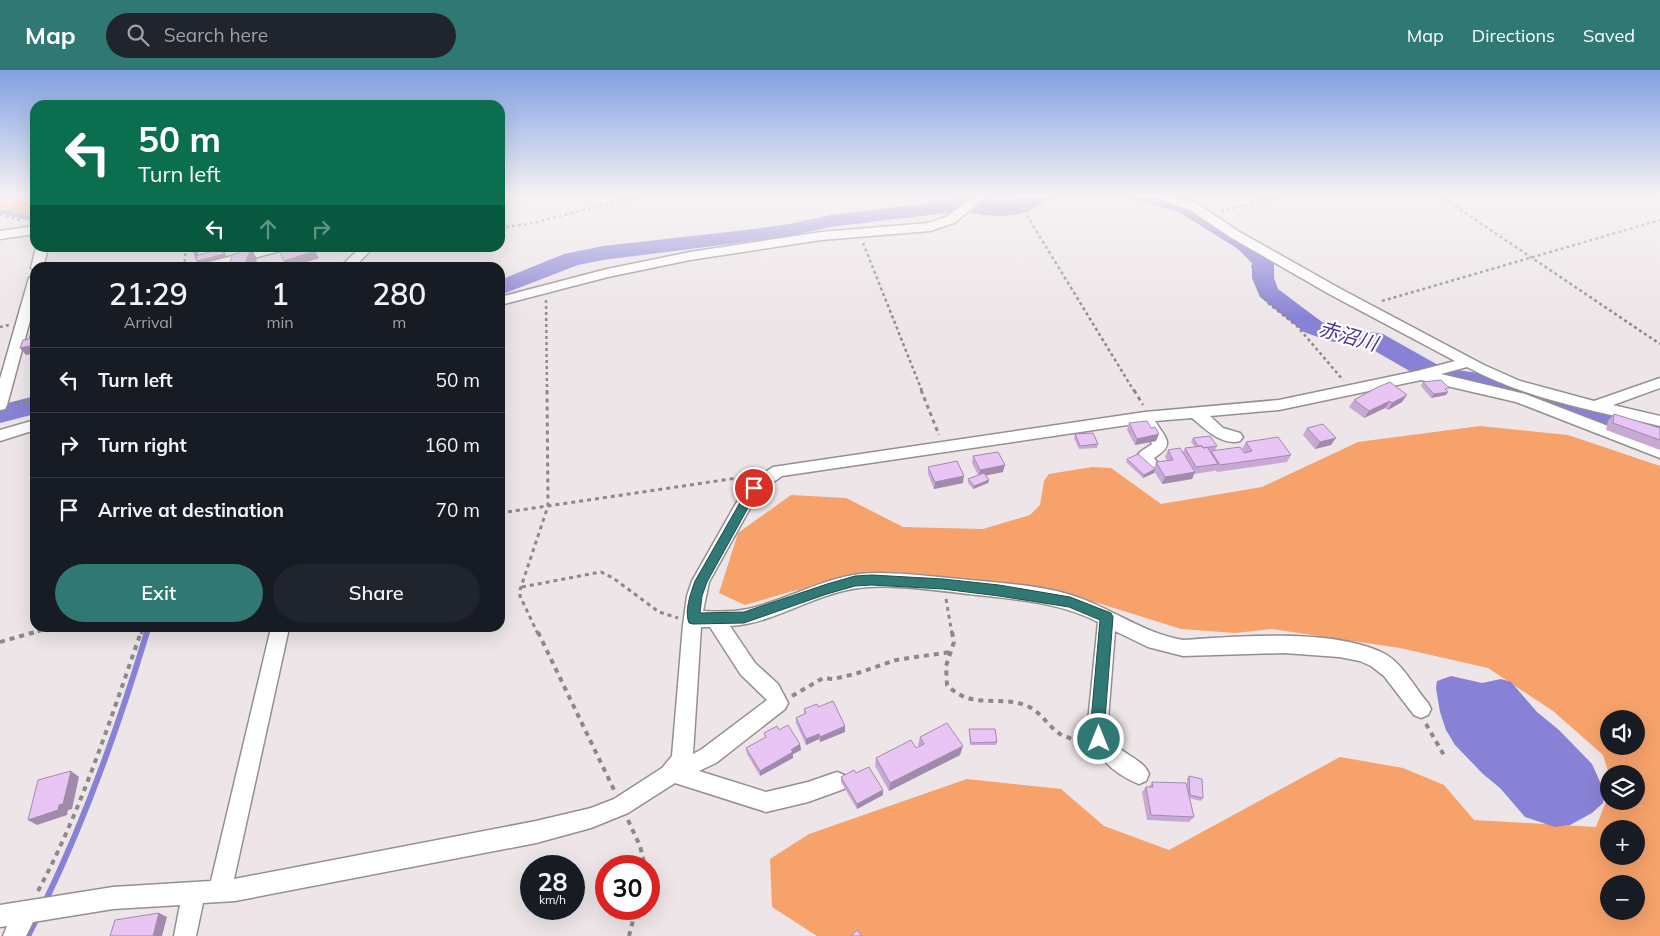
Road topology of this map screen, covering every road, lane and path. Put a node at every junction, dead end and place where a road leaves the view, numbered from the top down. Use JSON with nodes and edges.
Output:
{"nodes":[{"id":1,"x":827,"y":236,"type":"edge"},
{"id":2,"x":860,"y":236,"type":"edge"},
{"id":3,"x":1039,"y":236,"type":"edge"},
{"id":4,"x":1241,"y":236,"type":"edge"},
{"id":5,"x":1500,"y":236,"type":"edge"},
{"id":6,"x":1605,"y":236,"type":"edge"},
{"id":7,"x":261,"y":252,"type":"edge"},
{"id":8,"x":363,"y":252,"type":"edge"},
{"id":9,"x":1249,"y":256,"type":"dead end"},
{"id":10,"x":1532,"y":258,"type":"junction"},
{"id":11,"x":224,"y":262,"type":"edge"},
{"id":12,"x":352,"y":262,"type":"edge"},
{"id":13,"x":546,"y":289,"type":"junction"},
{"id":14,"x":30,"y":296,"type":"edge"},
{"id":15,"x":505,"y":299,"type":"edge"},
{"id":16,"x":1364,"y":306,"type":"junction"},
{"id":17,"x":1660,"y":344,"type":"edge"},
{"id":18,"x":1469,"y":362,"type":"junction"},
{"id":19,"x":1427,"y":374,"type":"junction"},
{"id":20,"x":1660,"y":384,"type":"edge"},
{"id":21,"x":1351,"y":390,"type":"junction"},
{"id":22,"x":1522,"y":393,"type":"junction"},
{"id":23,"x":0,"y":405,"type":"edge"},
{"id":24,"x":1594,"y":406,"type":"junction"},
{"id":25,"x":1195,"y":412,"type":"junction"},
{"id":26,"x":1148,"y":417,"type":"junction"},
{"id":27,"x":1660,"y":421,"type":"edge"},
{"id":28,"x":30,"y":427,"type":"edge"},
{"id":29,"x":0,"y":436,"type":"edge"},
{"id":30,"x":1235,"y":437,"type":"dead end"},
{"id":31,"x":944,"y":447,"type":"junction"},
{"id":32,"x":1660,"y":452,"type":"edge"},
{"id":33,"x":1152,"y":466,"type":"edge"},
{"id":34,"x":750,"y":476,"type":"dead end"},
{"id":35,"x":548,"y":506,"type":"junction"},
{"id":36,"x":505,"y":512,"type":"edge"},
{"id":37,"x":943,"y":584,"type":"junction"},
{"id":38,"x":521,"y":588,"type":"junction"},
{"id":39,"x":1107,"y":617,"type":"junction"},
{"id":40,"x":693,"y":619,"type":"junction"},
{"id":41,"x":715,"y":620,"type":"junction"},
{"id":42,"x":36,"y":632,"type":"edge"},
{"id":43,"x":142,"y":632,"type":"edge"},
{"id":44,"x":279,"y":632,"type":"edge"},
{"id":45,"x":0,"y":642,"type":"edge"},
{"id":46,"x":950,"y":652,"type":"junction"},
{"id":47,"x":778,"y":702,"type":"junction"},
{"id":48,"x":1421,"y":709,"type":"dead end"},
{"id":49,"x":1104,"y":748,"type":"junction"},
{"id":50,"x":675,"y":768,"type":"junction"},
{"id":51,"x":1139,"y":774,"type":"dead end"},
{"id":52,"x":836,"y":782,"type":"dead end"},
{"id":53,"x":621,"y":806,"type":"junction"},
{"id":54,"x":642,"y":855,"type":"edge"},
{"id":55,"x":220,"y":891,"type":"junction"},
{"id":56,"x":197,"y":892,"type":"junction"},
{"id":57,"x":35,"y":910,"type":"junction"},
{"id":58,"x":0,"y":916,"type":"edge"},
{"id":59,"x":633,"y":920,"type":"edge"},
{"id":60,"x":14,"y":936,"type":"edge"},
{"id":61,"x":185,"y":936,"type":"edge"},
{"id":62,"x":629,"y":936,"type":"edge"}],
"edges":[{"from":1,"to":13,"type":"street"},
{"from":2,"to":31,"type":"path"},
{"from":3,"to":26,"type":"path"},
{"from":4,"to":16,"type":"street"},
{"from":5,"to":10,"type":"path"},
{"from":6,"to":10,"type":"path"},
{"from":7,"to":11,"type":"street"},
{"from":8,"to":12,"type":"street"},
{"from":9,"to":21,"type":"path"},
{"from":10,"to":16,"type":"path"},
{"from":10,"to":17,"type":"path"},
{"from":13,"to":15,"type":"street"},
{"from":13,"to":35,"type":"path"},
{"from":14,"to":23,"type":"street"},
{"from":16,"to":18,"type":"street"},
{"from":18,"to":19,"type":"street"},
{"from":18,"to":22,"type":"street"},
{"from":19,"to":21,"type":"street"},
{"from":19,"to":22,"type":"street"},
{"from":20,"to":24,"type":"street"},
{"from":21,"to":25,"type":"street"},
{"from":22,"to":24,"type":"street"},
{"from":22,"to":32,"type":"street"},
{"from":24,"to":27,"type":"street"},
{"from":25,"to":26,"type":"street"},
{"from":25,"to":30,"type":"street"},
{"from":26,"to":31,"type":"street"},
{"from":26,"to":33,"type":"street"},
{"from":28,"to":29,"type":"street"},
{"from":31,"to":40,"type":"street"},
{"from":34,"to":35,"type":"path"},
{"from":35,"to":36,"type":"path"},
{"from":35,"to":38,"type":"path"},
{"from":37,"to":39,"type":"street"},
{"from":37,"to":41,"type":"street"},
{"from":37,"to":46,"type":"path"},
{"from":38,"to":40,"type":"path"},
{"from":38,"to":53,"type":"path"},
{"from":39,"to":48,"type":"street"},
{"from":39,"to":49,"type":"street"},
{"from":40,"to":41,"type":"street"},
{"from":40,"to":50,"type":"street"},
{"from":41,"to":47,"type":"street"},
{"from":42,"to":45,"type":"path"},
{"from":43,"to":57,"type":"path"},
{"from":44,"to":55,"type":"street"},
{"from":46,"to":47,"type":"path"},
{"from":46,"to":49,"type":"path"},
{"from":47,"to":50,"type":"street"},
{"from":49,"to":51,"type":"street"},
{"from":50,"to":52,"type":"street"},
{"from":50,"to":53,"type":"street"},
{"from":53,"to":54,"type":"path"},
{"from":53,"to":55,"type":"street"},
{"from":55,"to":56,"type":"street"},
{"from":56,"to":57,"type":"street"},
{"from":56,"to":61,"type":"street"},
{"from":57,"to":58,"type":"street"},
{"from":57,"to":60,"type":"street"},
{"from":59,"to":62,"type":"path"}]}
